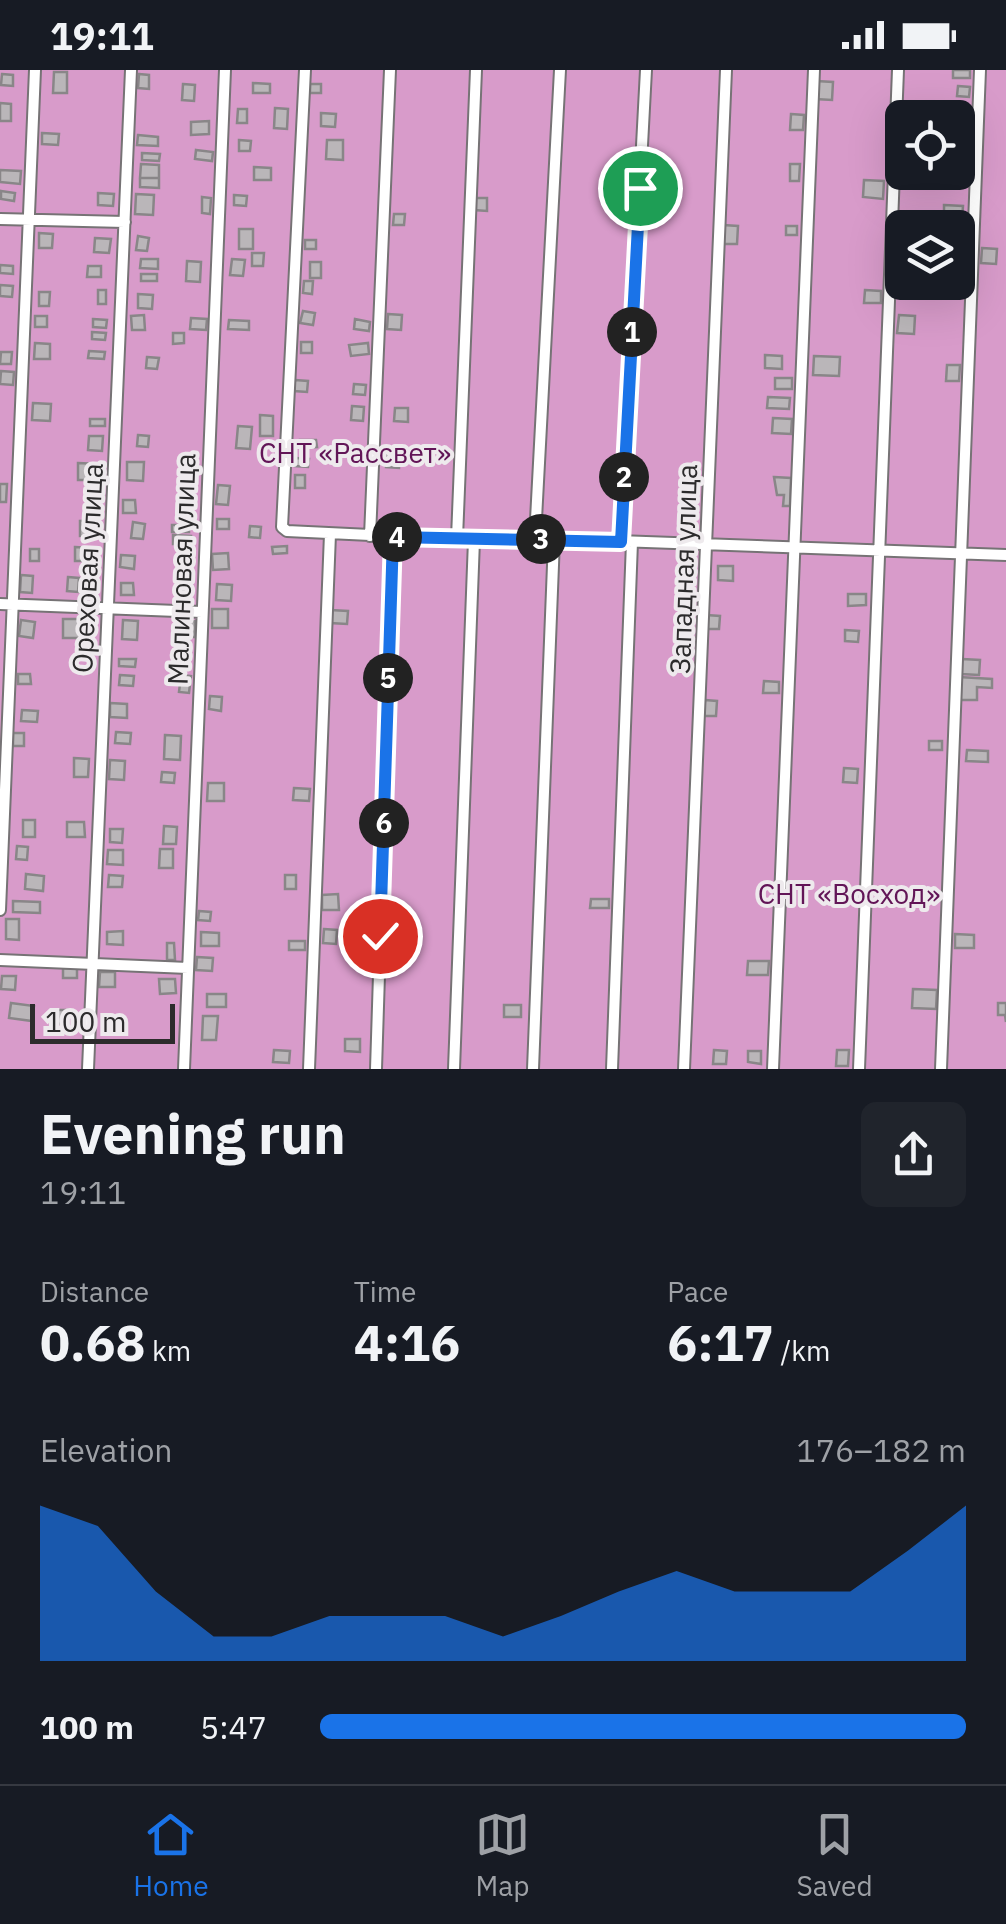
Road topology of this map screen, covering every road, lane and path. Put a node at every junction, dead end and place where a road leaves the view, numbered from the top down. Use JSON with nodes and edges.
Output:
{"nodes":[{"id":1,"x":36,"y":70,"type":"edge"},
{"id":2,"x":131,"y":70,"type":"edge"},
{"id":3,"x":226,"y":70,"type":"edge"},
{"id":4,"x":305,"y":70,"type":"edge"},
{"id":5,"x":390,"y":70,"type":"edge"},
{"id":6,"x":476,"y":70,"type":"edge"},
{"id":7,"x":560,"y":70,"type":"edge"},
{"id":8,"x":646,"y":70,"type":"edge"},
{"id":9,"x":726,"y":70,"type":"edge"},
{"id":10,"x":814,"y":70,"type":"edge"},
{"id":11,"x":898,"y":70,"type":"edge"},
{"id":12,"x":980,"y":70,"type":"edge"},
{"id":13,"x":0,"y":219,"type":"edge"},
{"id":14,"x":29,"y":220,"type":"junction"},
{"id":15,"x":125,"y":222,"type":"junction"},
{"id":16,"x":330,"y":534,"type":"junction"},
{"id":17,"x":370,"y":536,"type":"junction"},
{"id":18,"x":393,"y":537,"type":"junction"},
{"id":19,"x":456,"y":538,"type":"junction"},
{"id":20,"x":535,"y":538,"type":"junction"},
{"id":21,"x":474,"y":540,"type":"junction"},
{"id":22,"x":554,"y":540,"type":"junction"},
{"id":23,"x":627,"y":542,"type":"junction"},
{"id":24,"x":707,"y":545,"type":"junction"},
{"id":25,"x":795,"y":548,"type":"junction"},
{"id":26,"x":880,"y":550,"type":"junction"},
{"id":27,"x":960,"y":554,"type":"junction"},
{"id":28,"x":1006,"y":555,"type":"edge"},
{"id":29,"x":0,"y":604,"type":"edge"},
{"id":30,"x":13,"y":604,"type":"junction"},
{"id":31,"x":108,"y":609,"type":"junction"},
{"id":32,"x":202,"y":612,"type":"junction"},
{"id":33,"x":0,"y":910,"type":"edge"},
{"id":34,"x":0,"y":960,"type":"edge"},
{"id":35,"x":92,"y":964,"type":"junction"},
{"id":36,"x":188,"y":968,"type":"junction"},
{"id":37,"x":88,"y":1069,"type":"edge"},
{"id":38,"x":184,"y":1069,"type":"edge"},
{"id":39,"x":309,"y":1069,"type":"edge"},
{"id":40,"x":376,"y":1069,"type":"edge"},
{"id":41,"x":454,"y":1069,"type":"edge"},
{"id":42,"x":534,"y":1069,"type":"edge"},
{"id":43,"x":612,"y":1069,"type":"edge"},
{"id":44,"x":684,"y":1069,"type":"edge"},
{"id":45,"x":773,"y":1069,"type":"edge"},
{"id":46,"x":859,"y":1069,"type":"edge"},
{"id":47,"x":941,"y":1069,"type":"edge"}],
"edges":[{"from":1,"to":14,"type":"street"},
{"from":2,"to":15,"type":"street","name":"Ореховая улица"},
{"from":3,"to":32,"type":"street","name":"Малиновая улица"},
{"from":4,"to":16,"type":"street"},
{"from":5,"to":17,"type":"street"},
{"from":6,"to":19,"type":"street"},
{"from":7,"to":20,"type":"street"},
{"from":8,"to":23,"type":"street"},
{"from":9,"to":24,"type":"street","name":"Западная улица"},
{"from":10,"to":25,"type":"street"},
{"from":11,"to":26,"type":"street"},
{"from":12,"to":27,"type":"street"},
{"from":13,"to":14,"type":"street"},
{"from":14,"to":15,"type":"street"},
{"from":14,"to":30,"type":"street"},
{"from":15,"to":31,"type":"street","name":"Ореховая улица"},
{"from":16,"to":17,"type":"street"},
{"from":16,"to":39,"type":"street"},
{"from":17,"to":18,"type":"street"},
{"from":18,"to":19,"type":"street"},
{"from":18,"to":40,"type":"street"},
{"from":19,"to":21,"type":"street"},
{"from":20,"to":21,"type":"street"},
{"from":20,"to":22,"type":"street"},
{"from":21,"to":41,"type":"street"},
{"from":22,"to":23,"type":"street"},
{"from":22,"to":42,"type":"street"},
{"from":23,"to":24,"type":"street"},
{"from":23,"to":43,"type":"street"},
{"from":24,"to":25,"type":"street"},
{"from":24,"to":44,"type":"street","name":"Западная улица"},
{"from":25,"to":26,"type":"street"},
{"from":25,"to":45,"type":"street"},
{"from":26,"to":27,"type":"street"},
{"from":26,"to":46,"type":"street"},
{"from":27,"to":28,"type":"street"},
{"from":27,"to":47,"type":"street"},
{"from":29,"to":30,"type":"street"},
{"from":30,"to":31,"type":"street"},
{"from":30,"to":33,"type":"street"},
{"from":31,"to":32,"type":"street"},
{"from":31,"to":35,"type":"street","name":"Ореховая улица"},
{"from":32,"to":36,"type":"street","name":"Малиновая улица"},
{"from":34,"to":35,"type":"street"},
{"from":35,"to":36,"type":"street"},
{"from":35,"to":37,"type":"street","name":"Ореховая улица"},
{"from":36,"to":38,"type":"street","name":"Малиновая улица"}]}
